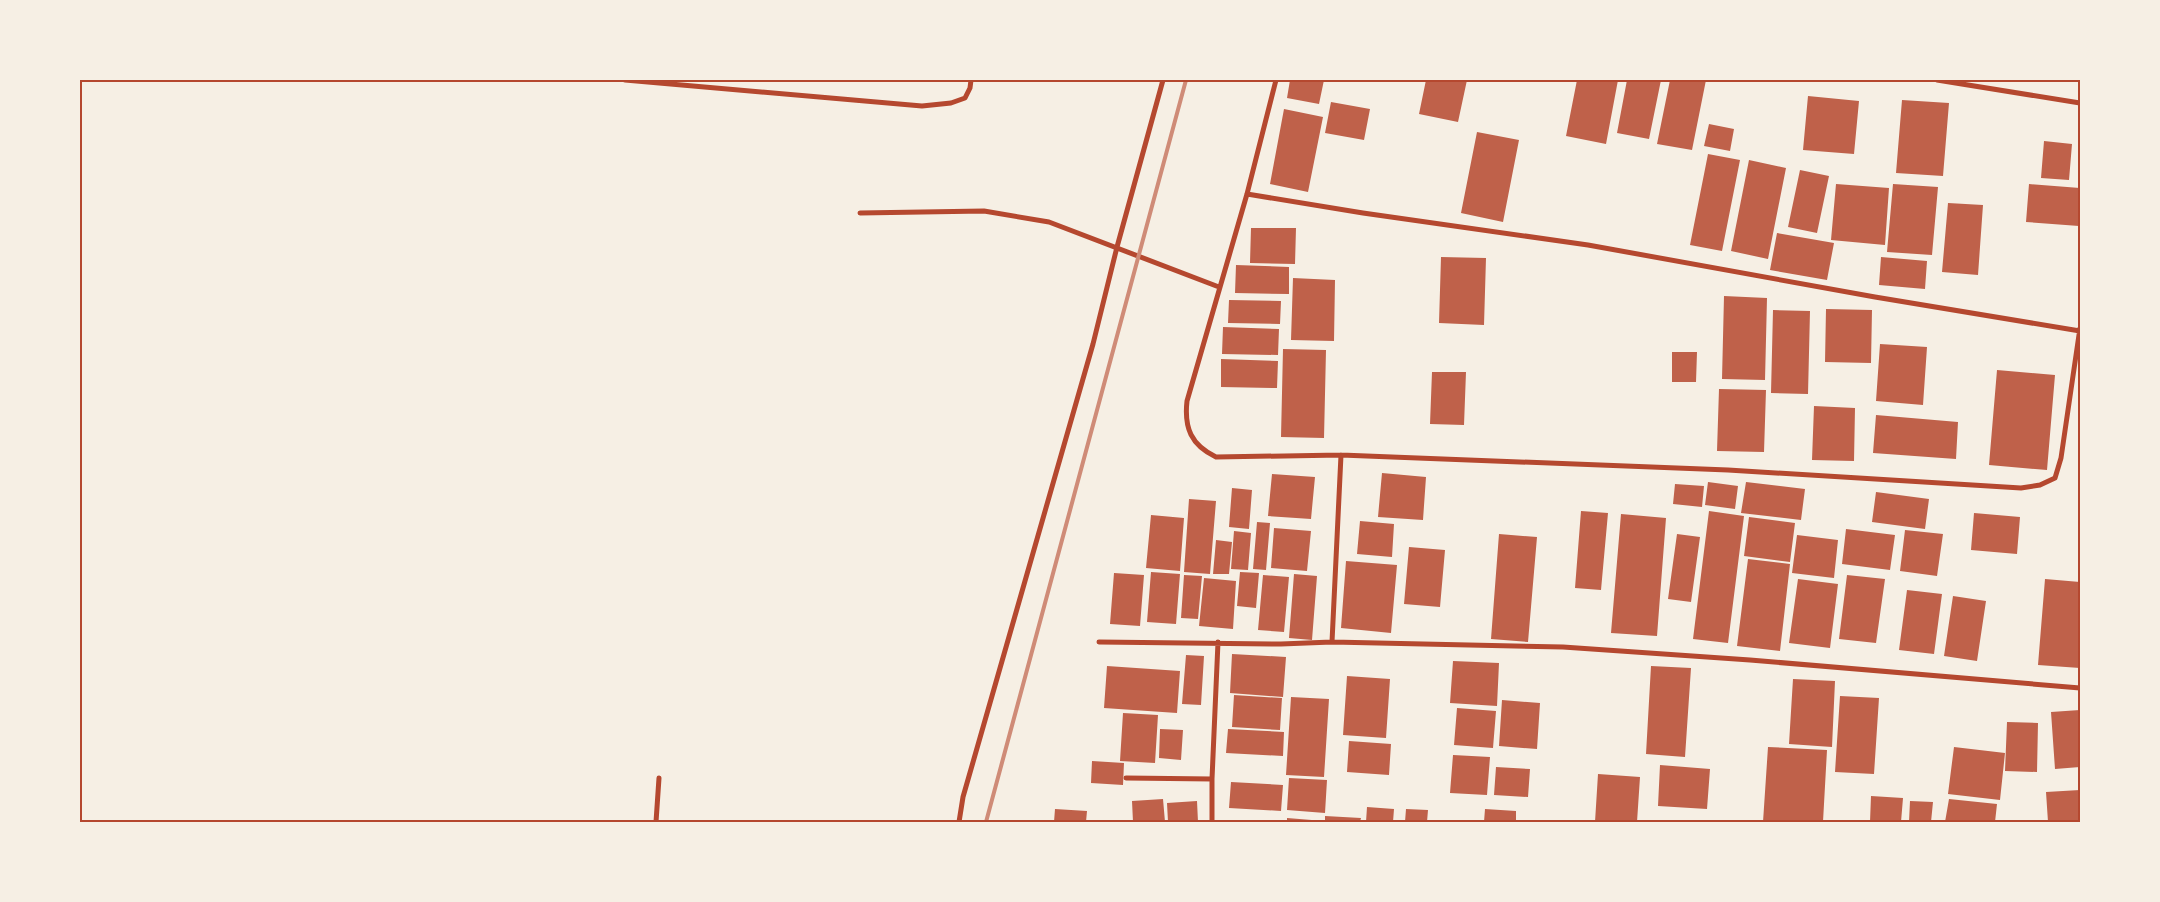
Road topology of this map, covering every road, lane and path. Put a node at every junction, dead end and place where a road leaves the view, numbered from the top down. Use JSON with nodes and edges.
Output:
{"nodes":[{"id":1,"x":625,"y":80,"type":"edge"},
{"id":2,"x":971,"y":80,"type":"edge"},
{"id":3,"x":1163,"y":80,"type":"edge"},
{"id":4,"x":1276,"y":80,"type":"edge"},
{"id":5,"x":1937,"y":80,"type":"edge"},
{"id":6,"x":642,"y":81,"type":"edge"},
{"id":7,"x":2080,"y":103,"type":"edge"},
{"id":8,"x":1247,"y":194,"type":"junction"},
{"id":9,"x":860,"y":213,"type":"dead end"},
{"id":10,"x":1117,"y":247,"type":"junction"},
{"id":11,"x":1219,"y":287,"type":"junction"},
{"id":12,"x":2080,"y":330,"type":"edge"},
{"id":13,"x":1341,"y":455,"type":"junction"},
{"id":14,"x":1099,"y":642,"type":"dead end"},
{"id":15,"x":1218,"y":642,"type":"junction"},
{"id":16,"x":1332,"y":642,"type":"junction"},
{"id":17,"x":2080,"y":688,"type":"edge"},
{"id":18,"x":659,"y":778,"type":"dead end"},
{"id":19,"x":1126,"y":778,"type":"dead end"},
{"id":20,"x":1212,"y":779,"type":"junction"},
{"id":21,"x":656,"y":822,"type":"edge"},
{"id":22,"x":959,"y":822,"type":"edge"},
{"id":23,"x":1212,"y":822,"type":"edge"}],
"edges":[{"from":1,"to":6,"type":"street"},
{"from":2,"to":6,"type":"street"},
{"from":3,"to":10,"type":"street"},
{"from":4,"to":8,"type":"street"},
{"from":5,"to":7,"type":"street"},
{"from":8,"to":11,"type":"street"},
{"from":8,"to":12,"type":"street"},
{"from":9,"to":10,"type":"street"},
{"from":10,"to":11,"type":"street"},
{"from":10,"to":22,"type":"street"},
{"from":11,"to":13,"type":"street"},
{"from":12,"to":13,"type":"street"},
{"from":13,"to":16,"type":"street"},
{"from":14,"to":15,"type":"street"},
{"from":15,"to":16,"type":"street"},
{"from":15,"to":20,"type":"street"},
{"from":16,"to":17,"type":"street"},
{"from":18,"to":21,"type":"street"},
{"from":19,"to":20,"type":"street"},
{"from":20,"to":23,"type":"street"}]}
